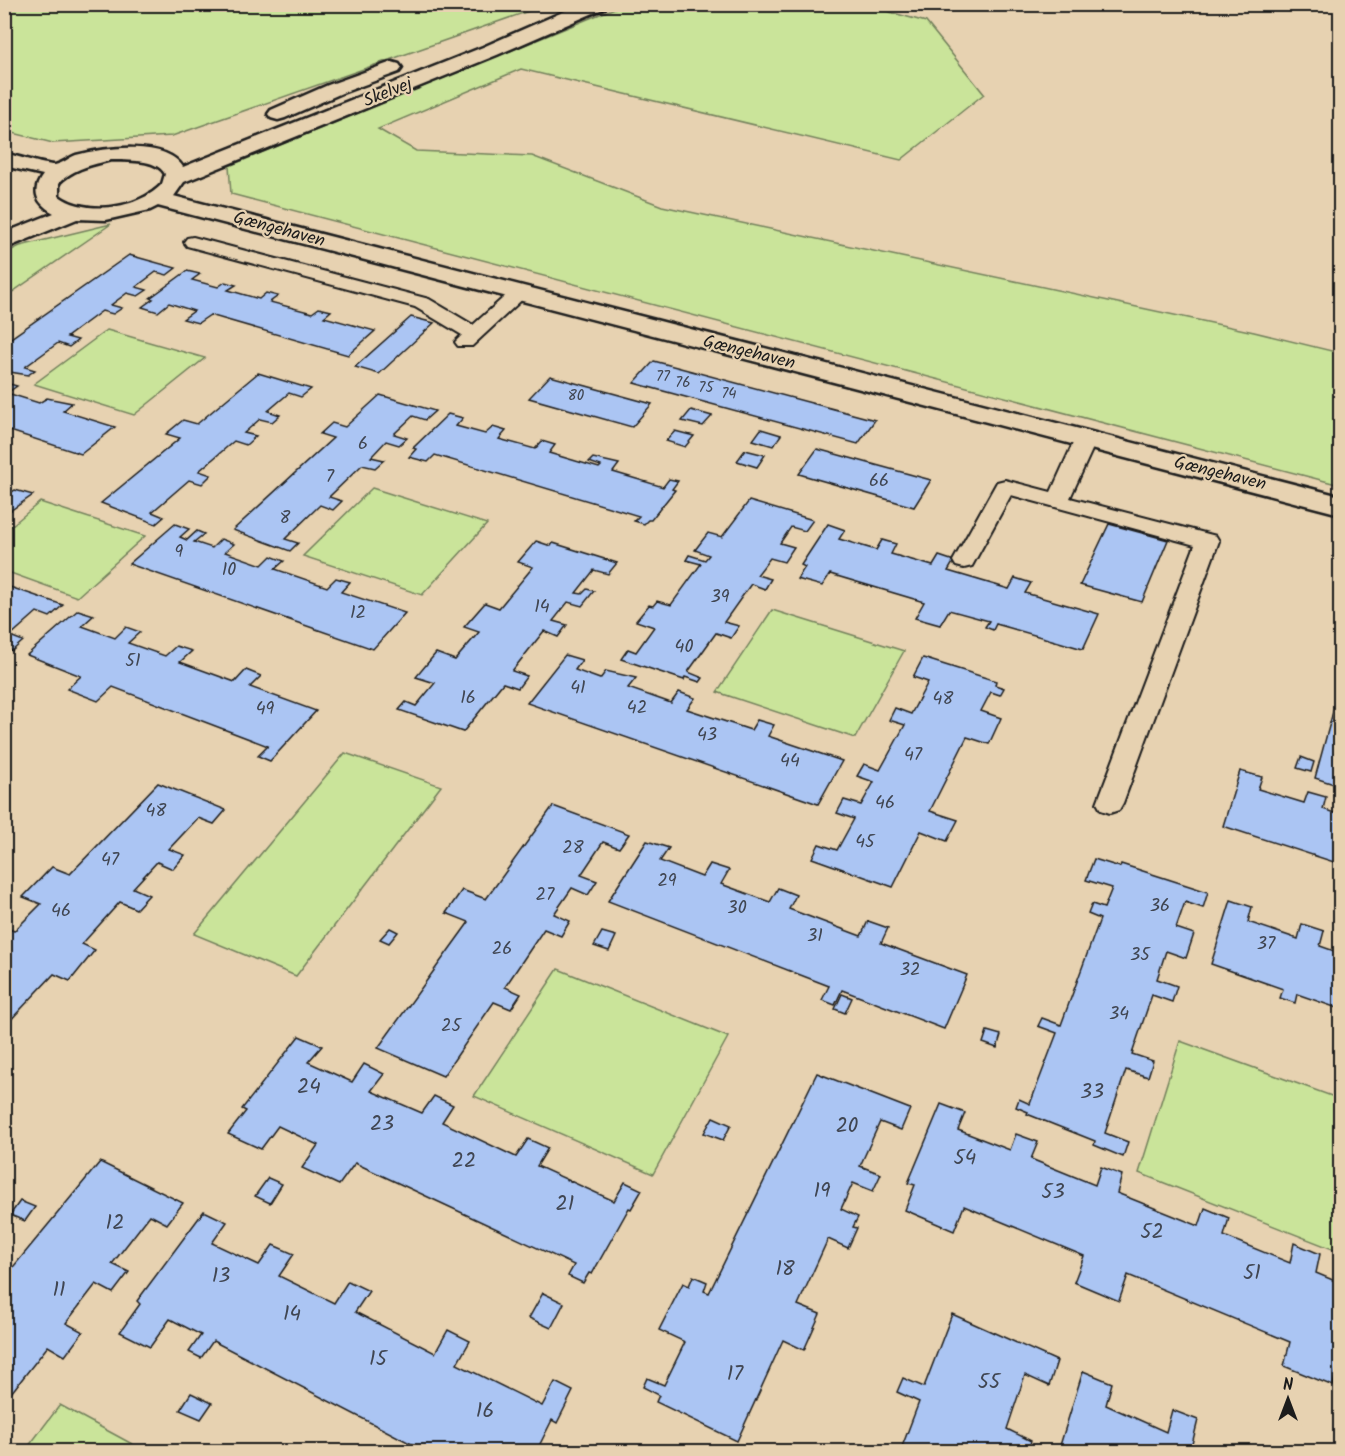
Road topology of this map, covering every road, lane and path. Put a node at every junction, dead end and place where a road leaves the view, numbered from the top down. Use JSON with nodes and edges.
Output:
{"nodes":[{"id":1,"x":572,"y":4,"type":"edge"},
{"id":2,"x":598,"y":4,"type":"edge"},
{"id":3,"x":432,"y":54,"type":"dead end"},
{"id":4,"x":410,"y":62,"type":"dead end"},
{"id":5,"x":258,"y":122,"type":"dead end"},
{"id":6,"x":183,"y":152,"type":"dead end"},
{"id":7,"x":4,"y":159,"type":"edge"},
{"id":8,"x":162,"y":160,"type":"junction"},
{"id":9,"x":58,"y":172,"type":"junction"},
{"id":10,"x":176,"y":178,"type":"junction"},
{"id":11,"x":48,"y":199,"type":"junction"},
{"id":12,"x":158,"y":199,"type":"junction"},
{"id":13,"x":26,"y":208,"type":"dead end"},
{"id":14,"x":75,"y":212,"type":"junction"},
{"id":15,"x":4,"y":242,"type":"edge"},
{"id":16,"x":193,"y":242,"type":"dead end"},
{"id":17,"x":519,"y":294,"type":"junction"},
{"id":18,"x":1086,"y":439,"type":"junction"},
{"id":19,"x":1058,"y":501,"type":"junction"},
{"id":20,"x":1341,"y":505,"type":"edge"},
{"id":21,"x":964,"y":561,"type":"dead end"},
{"id":22,"x":1110,"y":803,"type":"dead end"}],
"edges":[{"from":1,"to":3,"type":"street","name":"Skelvej"},
{"from":2,"to":10,"type":"street","name":"Skelvej"},
{"from":4,"to":5,"type":"street","name":"Skelvej"},
{"from":6,"to":8,"type":"street"},
{"from":7,"to":9,"type":"street"},
{"from":8,"to":9,"type":"street"},
{"from":8,"to":10,"type":"street"},
{"from":9,"to":11,"type":"street"},
{"from":10,"to":12,"type":"street"},
{"from":11,"to":13,"type":"street"},
{"from":11,"to":14,"type":"street"},
{"from":12,"to":14,"type":"street"},
{"from":12,"to":17,"type":"street","name":"Gængehaven"},
{"from":14,"to":15,"type":"street"},
{"from":16,"to":17,"type":"lane"},
{"from":17,"to":18,"type":"street","name":"Gængehaven"},
{"from":18,"to":19,"type":"lane"},
{"from":18,"to":20,"type":"street","name":"Gængehaven"},
{"from":19,"to":21,"type":"lane"},
{"from":19,"to":22,"type":"lane"}]}
